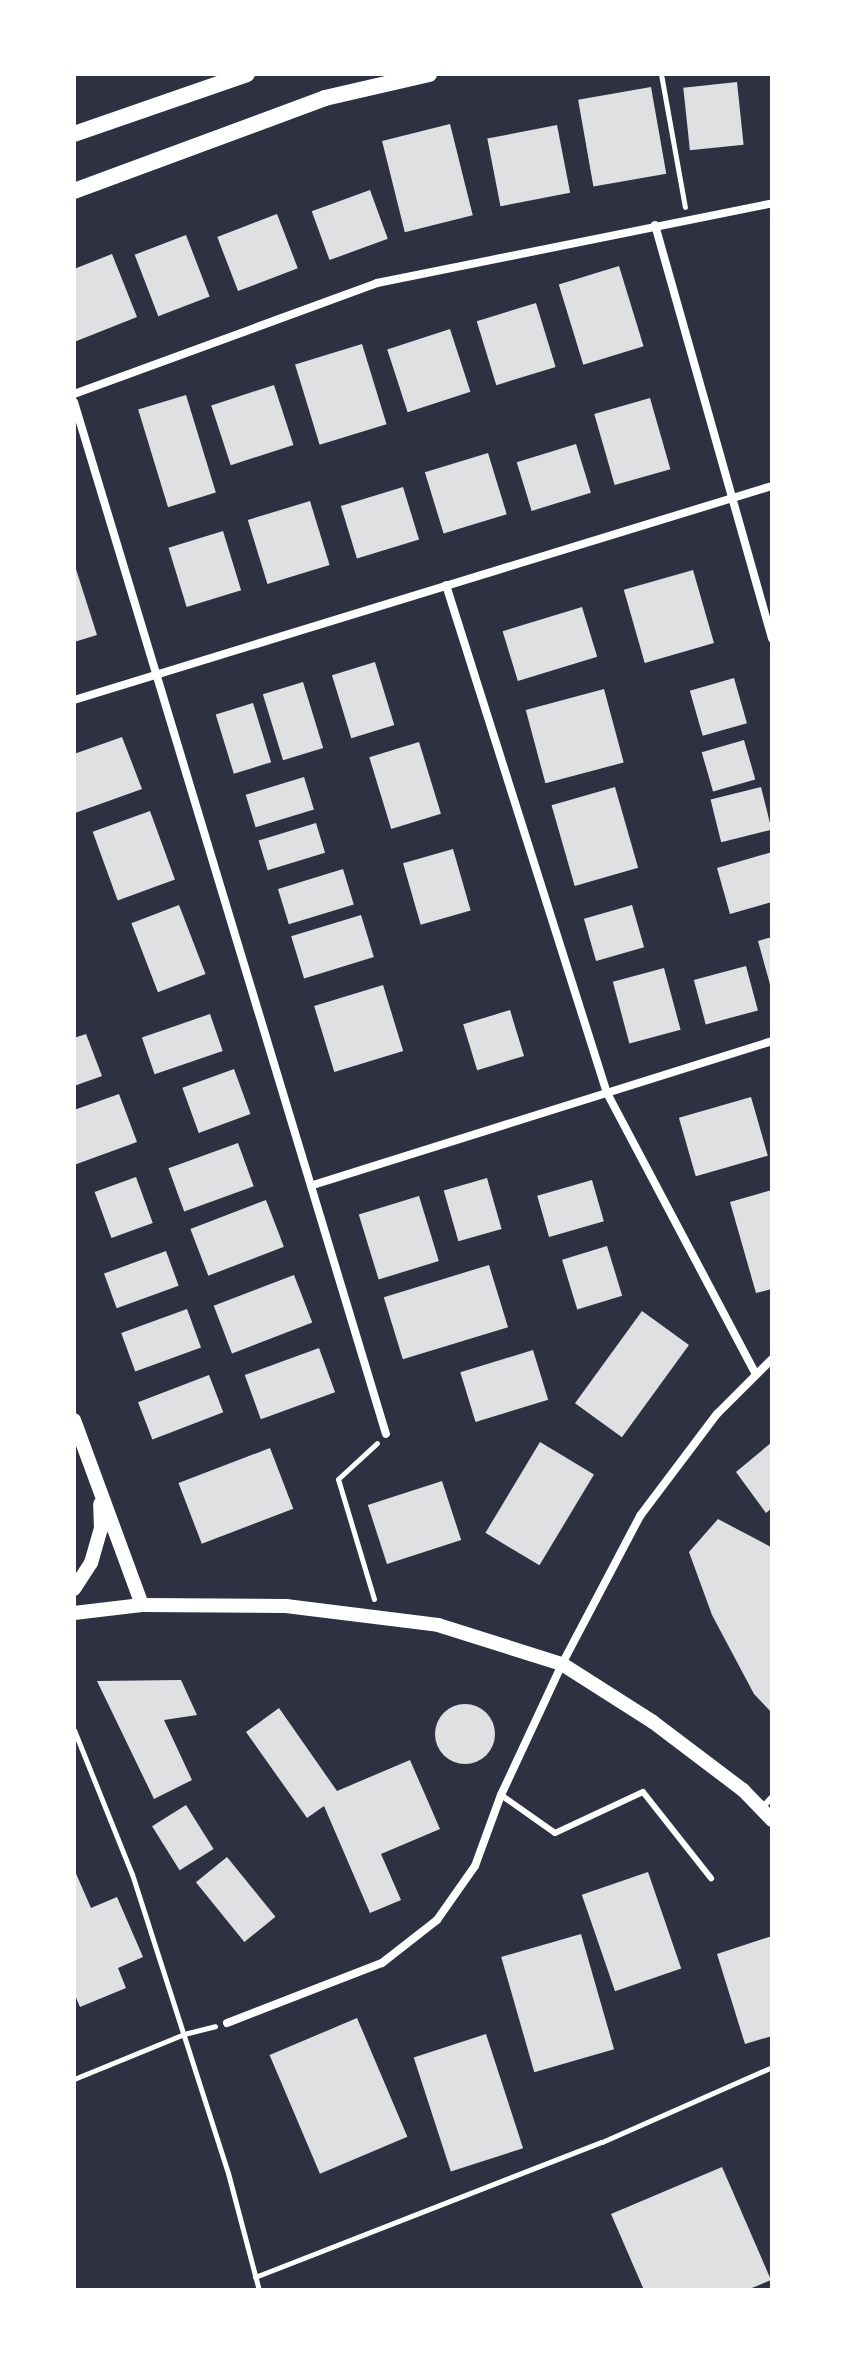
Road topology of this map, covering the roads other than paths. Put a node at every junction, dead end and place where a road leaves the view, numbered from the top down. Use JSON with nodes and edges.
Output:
{"nodes":[{"id":1,"x":247,"y":74,"type":"edge"},
{"id":2,"x":429,"y":74,"type":"edge"},
{"id":3,"x":74,"y":134,"type":"edge"},
{"id":4,"x":74,"y":191,"type":"edge"},
{"id":5,"x":772,"y":203,"type":"edge"},
{"id":6,"x":655,"y":225,"type":"junction"},
{"id":7,"x":74,"y":394,"type":"edge"},
{"id":8,"x":74,"y":402,"type":"edge"},
{"id":9,"x":772,"y":486,"type":"edge"},
{"id":10,"x":732,"y":498,"type":"junction"},
{"id":11,"x":446,"y":585,"type":"junction"},
{"id":12,"x":772,"y":639,"type":"edge"},
{"id":13,"x":158,"y":673,"type":"junction"},
{"id":14,"x":74,"y":700,"type":"edge"},
{"id":15,"x":772,"y":1041,"type":"edge"},
{"id":16,"x":607,"y":1093,"type":"junction"},
{"id":17,"x":313,"y":1185,"type":"junction"},
{"id":18,"x":772,"y":1359,"type":"edge"},
{"id":19,"x":755,"y":1372,"type":"junction"},
{"id":20,"x":74,"y":1420,"type":"edge"},
{"id":21,"x":386,"y":1434,"type":"road end"},
{"id":22,"x":99,"y":1488,"type":"junction"},
{"id":23,"x":74,"y":1589,"type":"edge"},
{"id":24,"x":142,"y":1605,"type":"junction"},
{"id":25,"x":74,"y":1613,"type":"edge"},
{"id":26,"x":562,"y":1664,"type":"junction"},
{"id":27,"x":501,"y":1795,"type":"junction"},
{"id":28,"x":772,"y":1797,"type":"edge"},
{"id":29,"x":767,"y":1814,"type":"edge"},
{"id":30,"x":711,"y":1878,"type":"dead end"},
{"id":31,"x":227,"y":2023,"type":"road end"}],
"edges":[{"from":1,"to":3,"type":"main road"},
{"from":2,"to":4,"type":"main road"},
{"from":5,"to":6,"type":"street"},
{"from":6,"to":7,"type":"street"},
{"from":6,"to":10,"type":"street"},
{"from":8,"to":13,"type":"street"},
{"from":9,"to":10,"type":"street"},
{"from":10,"to":11,"type":"street"},
{"from":10,"to":12,"type":"street"},
{"from":11,"to":13,"type":"street"},
{"from":11,"to":16,"type":"street"},
{"from":13,"to":14,"type":"street"},
{"from":13,"to":17,"type":"street"},
{"from":15,"to":16,"type":"street"},
{"from":16,"to":17,"type":"street"},
{"from":16,"to":19,"type":"street"},
{"from":17,"to":21,"type":"street"},
{"from":18,"to":19,"type":"street"},
{"from":19,"to":26,"type":"street"},
{"from":20,"to":22,"type":"street"},
{"from":22,"to":23,"type":"street"},
{"from":22,"to":24,"type":"street"},
{"from":24,"to":25,"type":"street"},
{"from":24,"to":26,"type":"street"},
{"from":26,"to":27,"type":"street"},
{"from":26,"to":29,"type":"street"},
{"from":27,"to":30,"type":"lane"},
{"from":27,"to":31,"type":"street"},
{"from":28,"to":29,"type":"lane"}]}
